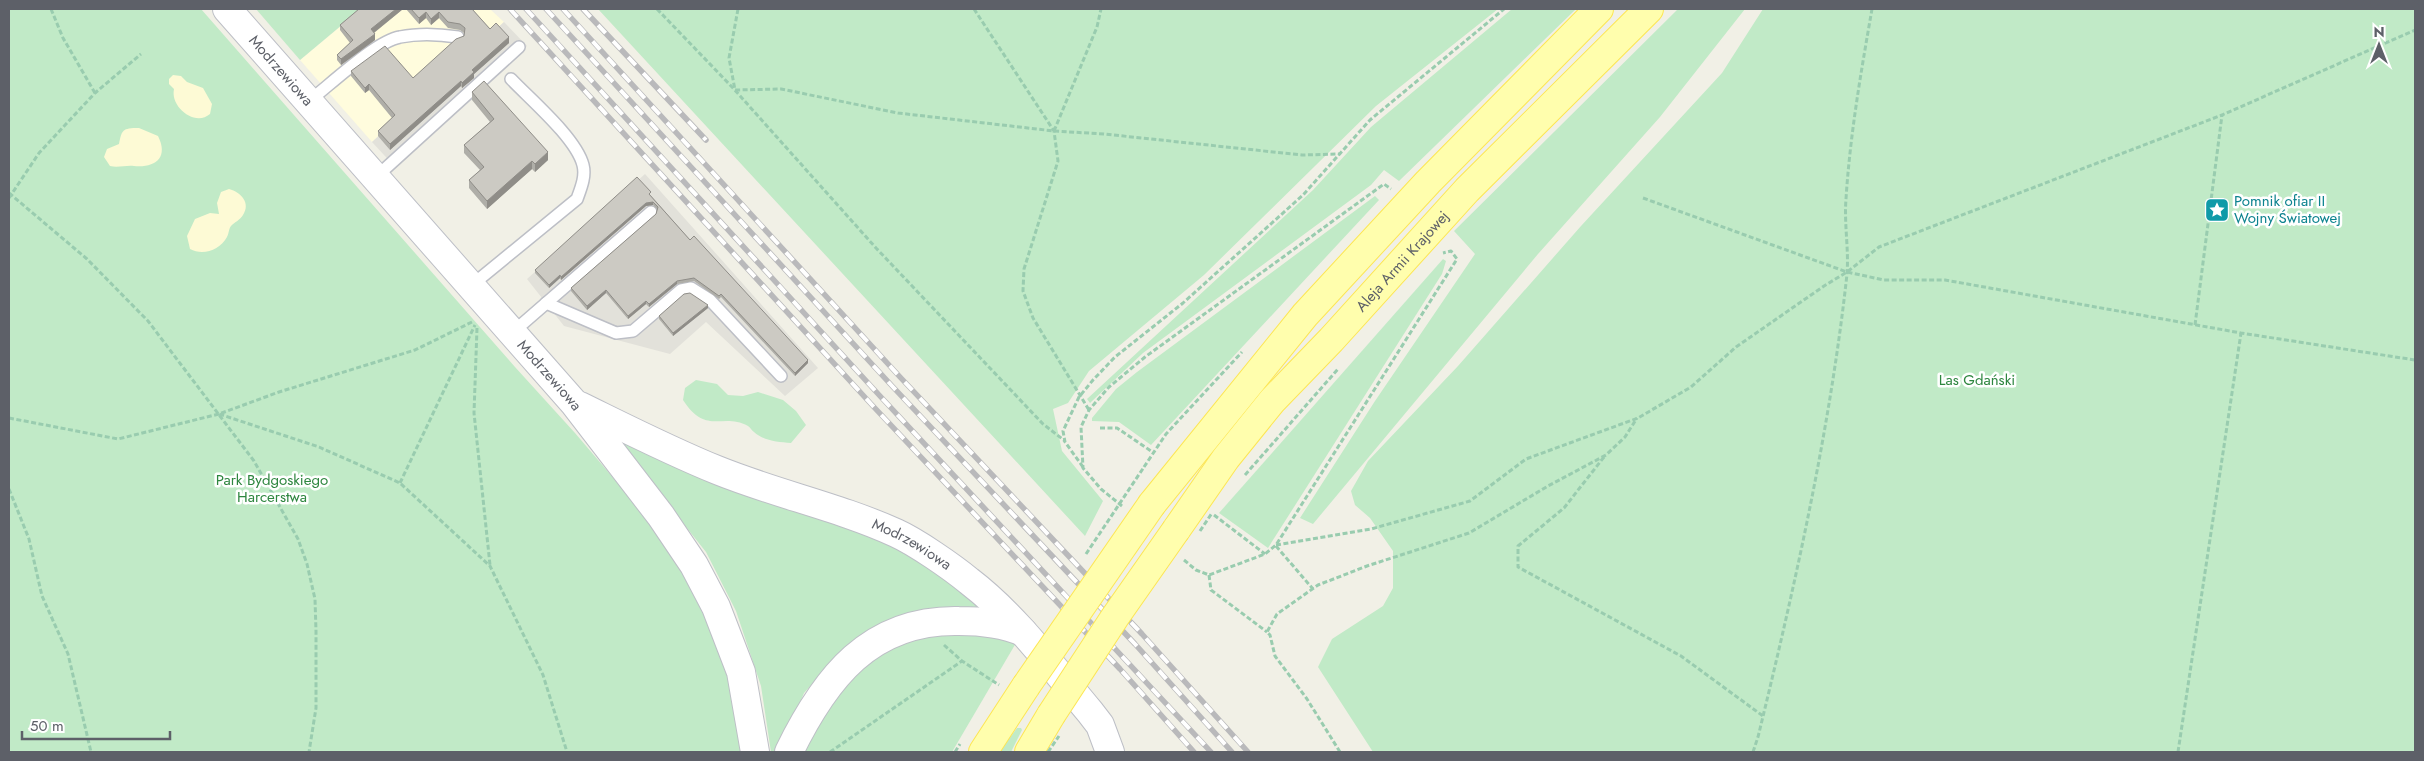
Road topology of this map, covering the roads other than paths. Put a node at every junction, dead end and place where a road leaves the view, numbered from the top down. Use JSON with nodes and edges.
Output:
{"nodes":[{"id":1,"x":227,"y":9,"type":"edge"},
{"id":2,"x":1599,"y":9,"type":"edge"},
{"id":3,"x":1649,"y":9,"type":"edge"},
{"id":4,"x":458,"y":37,"type":"edge"},
{"id":5,"x":519,"y":47,"type":"dead end"},
{"id":6,"x":511,"y":79,"type":"dead end"},
{"id":7,"x":309,"y":102,"type":"junction"},
{"id":8,"x":376,"y":177,"type":"junction"},
{"id":9,"x":651,"y":212,"type":"dead end"},
{"id":10,"x":472,"y":285,"type":"junction"},
{"id":11,"x":546,"y":303,"type":"junction"},
{"id":12,"x":513,"y":332,"type":"junction"},
{"id":13,"x":781,"y":376,"type":"dead end"},
{"id":14,"x":574,"y":403,"type":"junction"},
{"id":15,"x":1023,"y":632,"type":"junction"},
{"id":16,"x":755,"y":752,"type":"edge"},
{"id":17,"x":789,"y":752,"type":"edge"},
{"id":18,"x":983,"y":752,"type":"edge"},
{"id":19,"x":1029,"y":752,"type":"edge"},
{"id":20,"x":1110,"y":752,"type":"edge"}],
"edges":[{"from":1,"to":7,"type":"street","name":"Modrzewiowa"},
{"from":2,"to":18,"type":"main road","bridge":true},
{"from":3,"to":19,"type":"main road","name":"Aleja Armii Krajowej","bridge":true},
{"from":4,"to":7,"type":"lane"},
{"from":5,"to":8,"type":"lane"},
{"from":6,"to":10,"type":"lane"},
{"from":7,"to":8,"type":"street","name":"Modrzewiowa"},
{"from":8,"to":10,"type":"street","name":"Modrzewiowa"},
{"from":9,"to":11,"type":"lane"},
{"from":10,"to":12,"type":"street","name":"Modrzewiowa"},
{"from":11,"to":12,"type":"lane"},
{"from":11,"to":13,"type":"lane"},
{"from":12,"to":14,"type":"street","name":"Modrzewiowa"},
{"from":14,"to":15,"type":"street","name":"Modrzewiowa"},
{"from":14,"to":16,"type":"street"},
{"from":15,"to":17,"type":"street"},
{"from":15,"to":20,"type":"street","name":"Modrzewiowa"}]}
